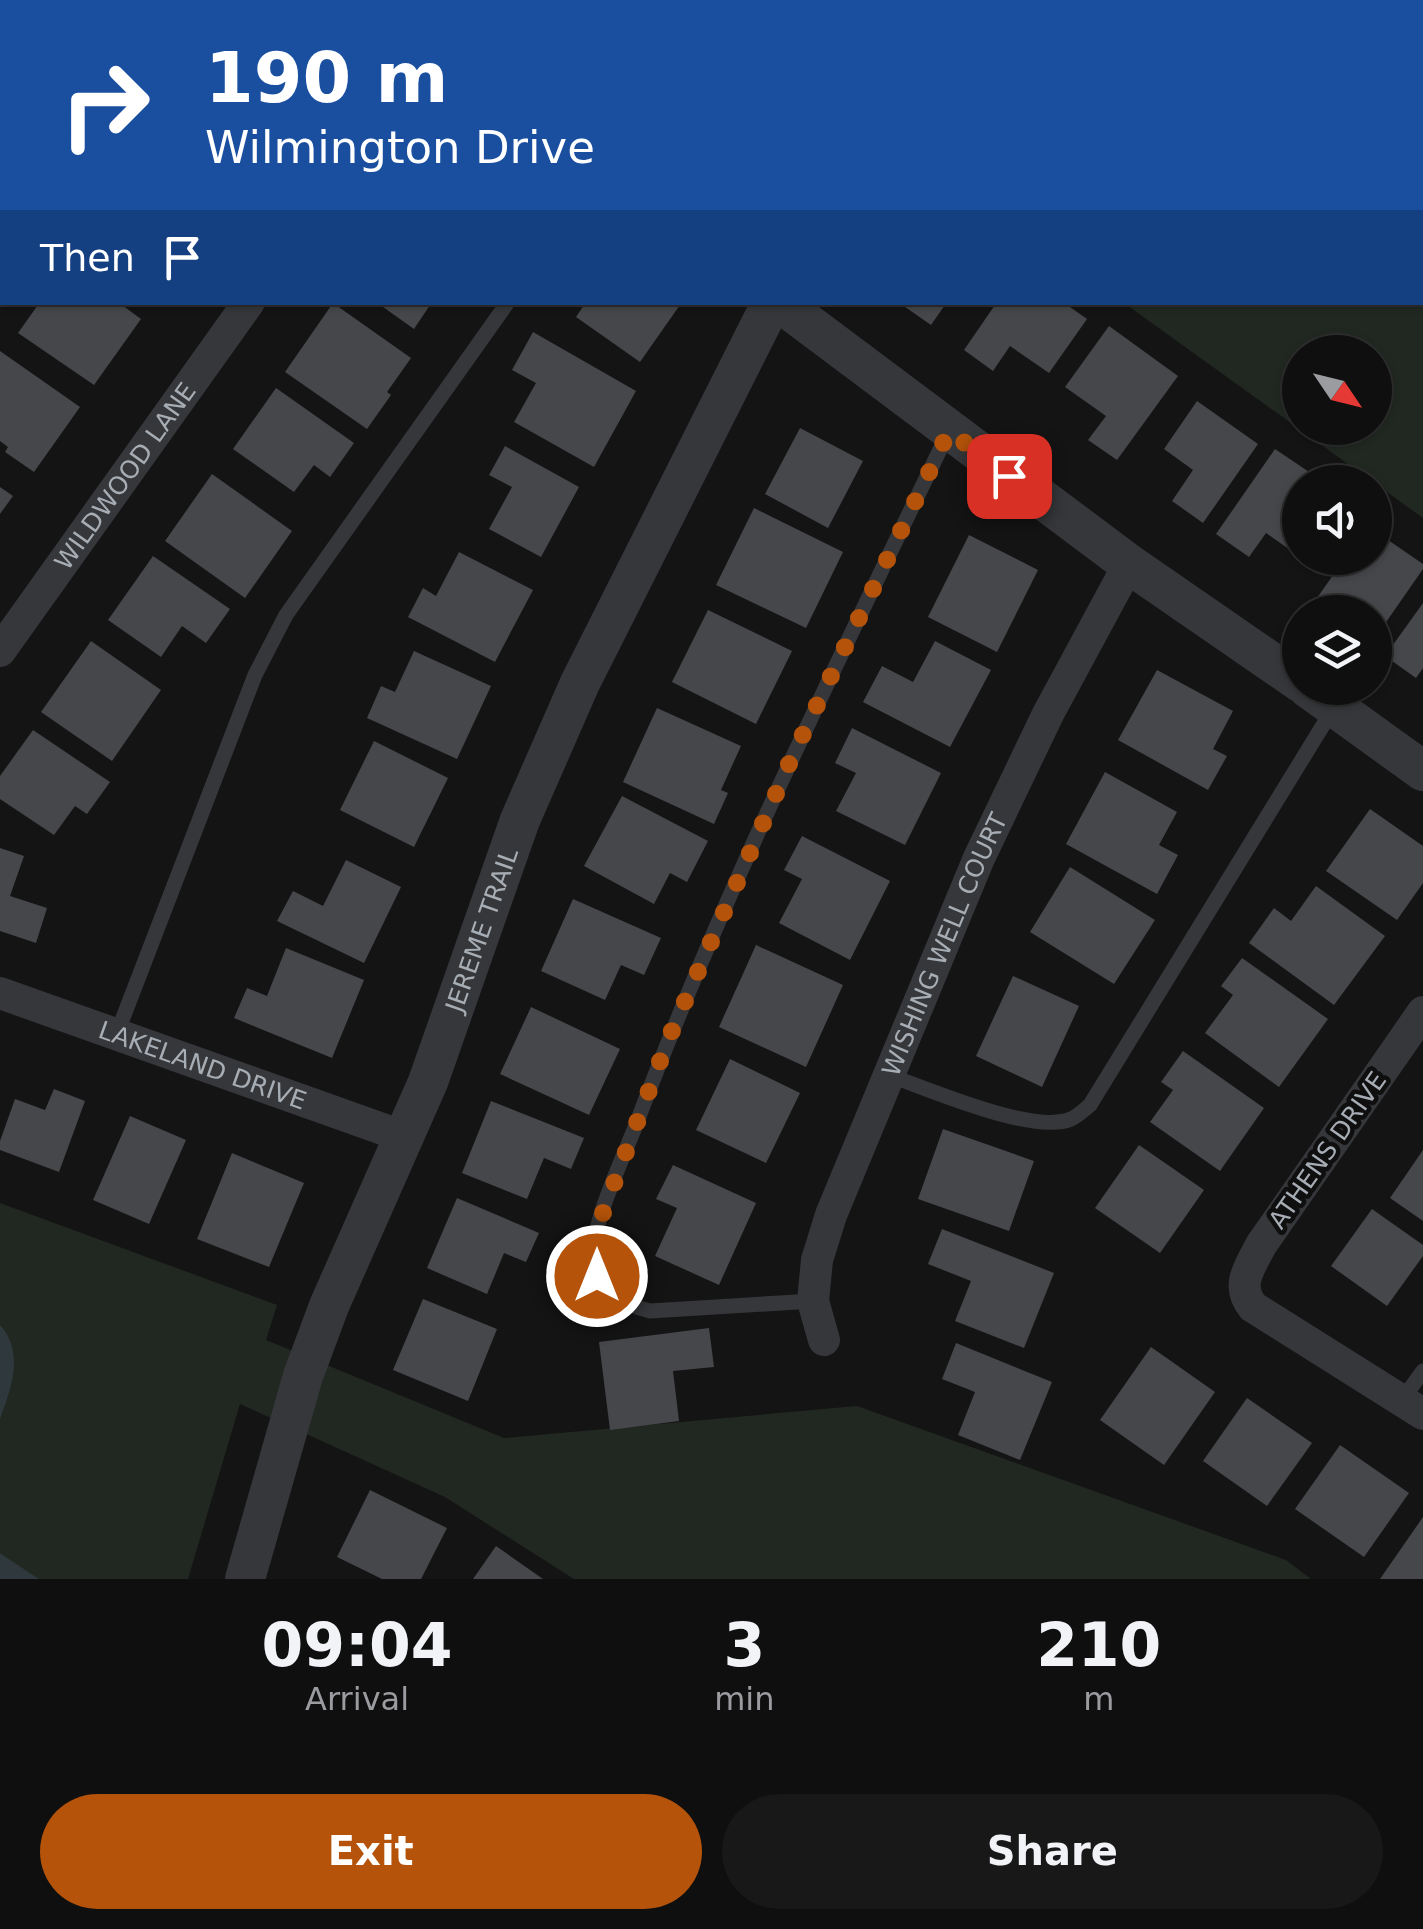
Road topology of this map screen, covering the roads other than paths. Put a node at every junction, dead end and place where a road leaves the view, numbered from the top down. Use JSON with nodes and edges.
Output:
{"nodes":[{"id":1,"x":247,"y":305,"type":"edge"},
{"id":2,"x":506,"y":305,"type":"edge"},
{"id":3,"x":773,"y":305,"type":"edge"},
{"id":4,"x":779,"y":305,"type":"edge"},
{"id":5,"x":949,"y":431,"type":"junction"},
{"id":6,"x":1130,"y":564,"type":"junction"},
{"id":7,"x":0,"y":651,"type":"edge"},
{"id":8,"x":1282,"y":670,"type":"edge"},
{"id":9,"x":1317,"y":705,"type":"edge"},
{"id":10,"x":1334,"y":705,"type":"edge"},
{"id":11,"x":1423,"y":771,"type":"edge"},
{"id":12,"x":0,"y":993,"type":"edge"},
{"id":13,"x":1423,"y":1012,"type":"edge"},
{"id":14,"x":116,"y":1036,"type":"junction"},
{"id":15,"x":888,"y":1076,"type":"junction"},
{"id":16,"x":405,"y":1137,"type":"junction"},
{"id":17,"x":813,"y":1301,"type":"junction"},
{"id":18,"x":824,"y":1340,"type":"dead end"},
{"id":19,"x":1423,"y":1371,"type":"edge"},
{"id":20,"x":1413,"y":1407,"type":"edge"},
{"id":21,"x":244,"y":1579,"type":"edge"}],
"edges":[{"from":1,"to":7,"type":"street","name":"WILDWOOD LANE"},
{"from":2,"to":14,"type":"lane"},
{"from":3,"to":16,"type":"street","name":"JEREME TRAIL"},
{"from":4,"to":5,"type":"street"},
{"from":5,"to":6,"type":"street"},
{"from":5,"to":17,"type":"lane"},
{"from":6,"to":8,"type":"street"},
{"from":6,"to":15,"type":"street","name":"WISHING WELL COURT"},
{"from":9,"to":15,"type":"lane"},
{"from":10,"to":11,"type":"street"},
{"from":12,"to":14,"type":"street","name":"LAKELAND DRIVE"},
{"from":13,"to":20,"type":"street","name":"ATHENS DRIVE"},
{"from":14,"to":16,"type":"street","name":"LAKELAND DRIVE"},
{"from":15,"to":17,"type":"street","name":"WISHING WELL COURT"},
{"from":16,"to":21,"type":"street","name":"JEREME TRAIL"},
{"from":17,"to":18,"type":"street","name":"WISHING WELL COURT"},
{"from":19,"to":20,"type":"lane"}]}
